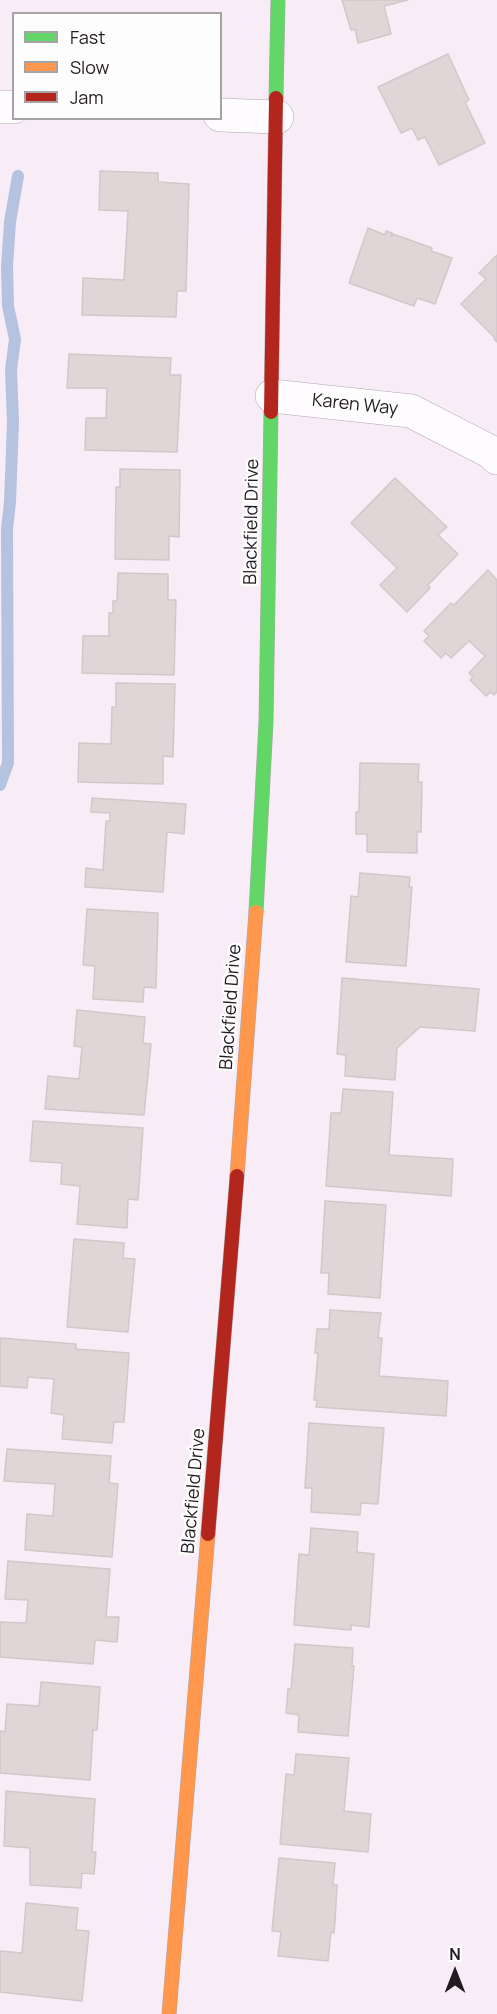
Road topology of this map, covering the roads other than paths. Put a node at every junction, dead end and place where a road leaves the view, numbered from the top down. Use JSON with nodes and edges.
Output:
{"nodes":[{"id":1,"x":278,"y":0,"type":"edge"},
{"id":2,"x":222,"y":115,"type":"edge"},
{"id":3,"x":277,"y":117,"type":"junction"},
{"id":4,"x":272,"y":396,"type":"junction"},
{"id":5,"x":497,"y":458,"type":"edge"},
{"id":6,"x":169,"y":2014,"type":"edge"}],
"edges":[{"from":1,"to":3,"type":"street","name":"Blackfield Drive"},
{"from":2,"to":3,"type":"street"},
{"from":3,"to":4,"type":"street","name":"Blackfield Drive"},
{"from":4,"to":5,"type":"street","name":"Karen Way"},
{"from":4,"to":6,"type":"street","name":"Blackfield Drive"}]}
